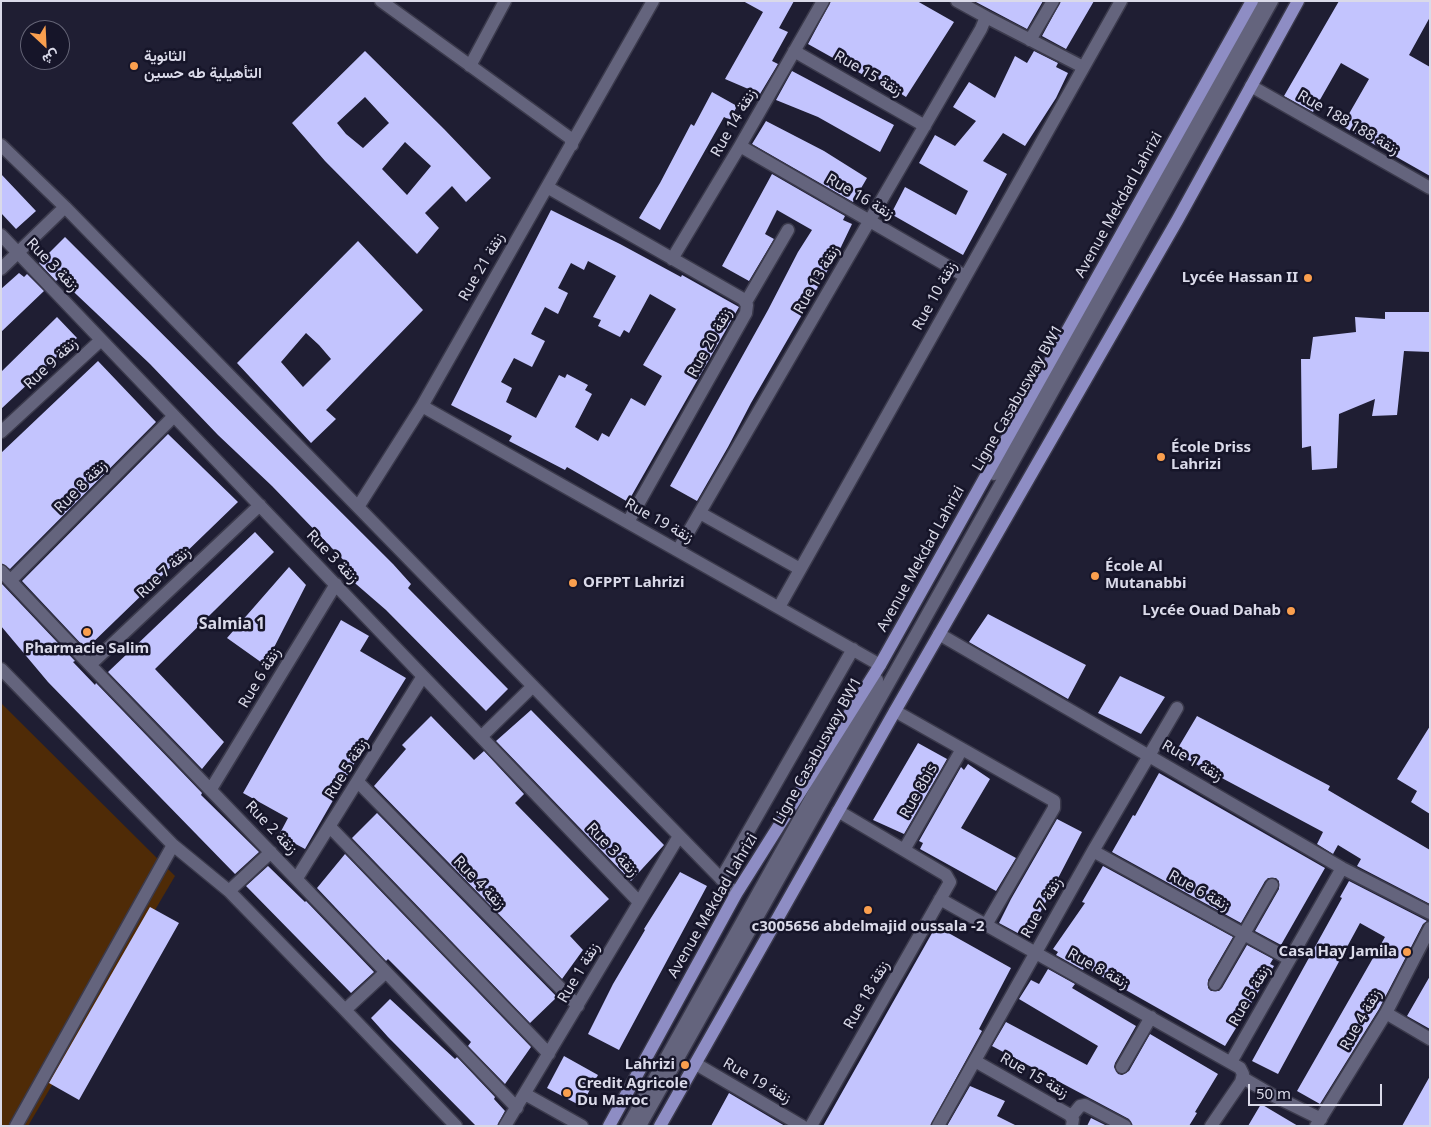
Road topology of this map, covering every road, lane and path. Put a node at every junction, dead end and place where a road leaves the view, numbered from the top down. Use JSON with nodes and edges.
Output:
{"nodes":[{"id":1,"x":381,"y":1,"type":"edge"},
{"id":2,"x":505,"y":1,"type":"edge"},
{"id":3,"x":653,"y":1,"type":"edge"},
{"id":4,"x":823,"y":1,"type":"edge"},
{"id":5,"x":958,"y":1,"type":"edge"},
{"id":6,"x":1053,"y":1,"type":"edge"},
{"id":7,"x":1121,"y":1,"type":"edge"},
{"id":8,"x":1252,"y":1,"type":"edge"},
{"id":9,"x":1261,"y":1,"type":"edge"},
{"id":10,"x":1272,"y":1,"type":"edge"},
{"id":11,"x":1298,"y":1,"type":"edge"},
{"id":12,"x":984,"y":21,"type":"junction"},
{"id":13,"x":1030,"y":40,"type":"junction"},
{"id":14,"x":794,"y":51,"type":"junction"},
{"id":15,"x":470,"y":66,"type":"junction"},
{"id":16,"x":1083,"y":67,"type":"junction"},
{"id":17,"x":1251,"y":86,"type":"junction"},
{"id":18,"x":925,"y":126,"type":"junction"},
{"id":19,"x":1,"y":145,"type":"edge"},
{"id":20,"x":572,"y":145,"type":"junction"},
{"id":21,"x":740,"y":146,"type":"junction"},
{"id":22,"x":547,"y":187,"type":"junction"},
{"id":23,"x":1430,"y":188,"type":"edge"},
{"id":24,"x":65,"y":207,"type":"junction"},
{"id":25,"x":870,"y":221,"type":"junction"},
{"id":26,"x":788,"y":230,"type":"dead end"},
{"id":27,"x":1,"y":235,"type":"edge"},
{"id":28,"x":18,"y":252,"type":"junction"},
{"id":29,"x":672,"y":259,"type":"junction"},
{"id":30,"x":1,"y":269,"type":"edge"},
{"id":31,"x":965,"y":276,"type":"junction"},
{"id":32,"x":746,"y":302,"type":"junction"},
{"id":33,"x":102,"y":340,"type":"junction"},
{"id":34,"x":422,"y":406,"type":"junction"},
{"id":35,"x":174,"y":416,"type":"junction"},
{"id":36,"x":1,"y":432,"type":"edge"},
{"id":37,"x":260,"y":505,"type":"junction"},
{"id":38,"x":358,"y":507,"type":"junction"},
{"id":39,"x":700,"y":513,"type":"junction"},
{"id":40,"x":628,"y":522,"type":"junction"},
{"id":41,"x":678,"y":550,"type":"junction"},
{"id":42,"x":800,"y":569,"type":"junction"},
{"id":43,"x":1,"y":571,"type":"edge"},
{"id":44,"x":11,"y":580,"type":"junction"},
{"id":45,"x":336,"y":584,"type":"junction"},
{"id":46,"x":779,"y":607,"type":"junction"},
{"id":47,"x":939,"y":634,"type":"junction"},
{"id":48,"x":853,"y":649,"type":"junction"},
{"id":49,"x":90,"y":665,"type":"junction"},
{"id":50,"x":880,"y":665,"type":"junction"},
{"id":51,"x":1,"y":669,"type":"edge"},
{"id":52,"x":423,"y":676,"type":"junction"},
{"id":53,"x":532,"y":686,"type":"junction"},
{"id":54,"x":1177,"y":708,"type":"dead end"},
{"id":55,"x":895,"y":711,"type":"junction"},
{"id":56,"x":481,"y":737,"type":"junction"},
{"id":57,"x":962,"y":749,"type":"junction"},
{"id":58,"x":1149,"y":755,"type":"junction"},
{"id":59,"x":358,"y":782,"type":"junction"},
{"id":60,"x":211,"y":789,"type":"junction"},
{"id":61,"x":838,"y":811,"type":"junction"},
{"id":62,"x":330,"y":827,"type":"junction"},
{"id":63,"x":679,"y":836,"type":"junction"},
{"id":64,"x":173,"y":845,"type":"junction"},
{"id":65,"x":904,"y":850,"type":"junction"},
{"id":66,"x":1093,"y":851,"type":"junction"},
{"id":67,"x":271,"y":852,"type":"junction"},
{"id":68,"x":1342,"y":868,"type":"junction"},
{"id":69,"x":297,"y":878,"type":"junction"},
{"id":70,"x":721,"y":879,"type":"junction"},
{"id":71,"x":1272,"y":885,"type":"dead end"},
{"id":72,"x":229,"y":892,"type":"junction"},
{"id":73,"x":736,"y":894,"type":"junction"},
{"id":74,"x":940,"y":899,"type":"junction"},
{"id":75,"x":640,"y":902,"type":"junction"},
{"id":76,"x":1430,"y":914,"type":"edge"},
{"id":77,"x":986,"y":925,"type":"junction"},
{"id":78,"x":1430,"y":928,"type":"edge"},
{"id":79,"x":1244,"y":934,"type":"junction"},
{"id":80,"x":1035,"y":953,"type":"junction"},
{"id":81,"x":1289,"y":959,"type":"junction"},
{"id":82,"x":386,"y":972,"type":"junction"},
{"id":83,"x":1215,"y":984,"type":"dead end"},
{"id":84,"x":578,"y":1006,"type":"junction"},
{"id":85,"x":345,"y":1010,"type":"junction"},
{"id":86,"x":1386,"y":1013,"type":"junction"},
{"id":87,"x":1151,"y":1017,"type":"junction"},
{"id":88,"x":1430,"y":1039,"type":"edge"},
{"id":89,"x":549,"y":1054,"type":"junction"},
{"id":90,"x":975,"y":1061,"type":"junction"},
{"id":91,"x":696,"y":1064,"type":"junction"},
{"id":92,"x":1122,"y":1067,"type":"dead end"},
{"id":93,"x":1238,"y":1069,"type":"junction"},
{"id":94,"x":525,"y":1094,"type":"junction"},
{"id":95,"x":517,"y":1108,"type":"junction"},
{"id":96,"x":1072,"y":1121,"type":"edge"},
{"id":97,"x":1319,"y":1122,"type":"edge"},
{"id":98,"x":16,"y":1126,"type":"edge"},
{"id":99,"x":456,"y":1126,"type":"edge"},
{"id":100,"x":505,"y":1126,"type":"edge"},
{"id":101,"x":582,"y":1126,"type":"edge"},
{"id":102,"x":609,"y":1126,"type":"edge"},
{"id":103,"x":628,"y":1126,"type":"edge"},
{"id":104,"x":640,"y":1126,"type":"edge"},
{"id":105,"x":660,"y":1126,"type":"edge"},
{"id":106,"x":802,"y":1126,"type":"edge"},
{"id":107,"x":811,"y":1126,"type":"edge"},
{"id":108,"x":938,"y":1126,"type":"edge"},
{"id":109,"x":1125,"y":1126,"type":"edge"},
{"id":110,"x":1211,"y":1126,"type":"edge"}],
"edges":[{"from":1,"to":15,"type":"street"},
{"from":2,"to":15,"type":"street"},
{"from":3,"to":20,"type":"street","name":"Rue 21 زنقة"},
{"from":4,"to":14,"type":"street","name":"Rue 14 زنقة"},
{"from":5,"to":12,"type":"street"},
{"from":6,"to":13,"type":"street"},
{"from":7,"to":16,"type":"street","name":"Rue 10 زنقة"},
{"from":8,"to":50,"type":"main road","name":"Avenue Mekdad Lahrizi"},
{"from":9,"to":103,"type":"street","name":"Ligne Casabusway BW1"},
{"from":10,"to":104,"type":"street","name":"Ligne Casabusway BW1"},
{"from":11,"to":17,"type":"main road"},
{"from":12,"to":13,"type":"street"},
{"from":12,"to":18,"type":"street","name":"Rue 13 زنقة"},
{"from":13,"to":16,"type":"street"},
{"from":14,"to":18,"type":"street","name":"Rue 15 زنقة"},
{"from":14,"to":21,"type":"street","name":"Rue 14 زنقة"},
{"from":15,"to":20,"type":"street"},
{"from":16,"to":31,"type":"street","name":"Rue 10 زنقة"},
{"from":17,"to":23,"type":"street","name":"Rue 188 زنقة 188"},
{"from":17,"to":47,"type":"main road"},
{"from":18,"to":25,"type":"street","name":"Rue 13 زنقة"},
{"from":19,"to":24,"type":"street"},
{"from":20,"to":22,"type":"street","name":"Rue 21 زنقة"},
{"from":21,"to":25,"type":"street","name":"Rue 16 زنقة"},
{"from":21,"to":29,"type":"street","name":"Rue 14 زنقة"},
{"from":22,"to":29,"type":"street","name":"Rue 20 زنقة"},
{"from":22,"to":34,"type":"street","name":"Rue 21 زنقة"},
{"from":24,"to":28,"type":"street"},
{"from":24,"to":38,"type":"street"},
{"from":25,"to":31,"type":"street","name":"Rue 16 زنقة"},
{"from":25,"to":39,"type":"street","name":"Rue 13 زنقة"},
{"from":26,"to":32,"type":"street"},
{"from":27,"to":28,"type":"street","name":"Rue 3 زنقة"},
{"from":28,"to":30,"type":"street"},
{"from":28,"to":33,"type":"street","name":"Rue 3 زنقة"},
{"from":29,"to":32,"type":"street","name":"Rue 20 زنقة"},
{"from":31,"to":42,"type":"street","name":"Rue 10 زنقة"},
{"from":32,"to":40,"type":"street","name":"Rue 20 زنقة"},
{"from":33,"to":35,"type":"street","name":"Rue 3 زنقة"},
{"from":33,"to":36,"type":"street","name":"Rue 9 زنقة"},
{"from":34,"to":38,"type":"street","name":"Rue 21 زنقة"},
{"from":34,"to":40,"type":"street","name":"Rue 19 زنقة"},
{"from":35,"to":37,"type":"street","name":"Rue 3 زنقة"},
{"from":35,"to":44,"type":"street","name":"Rue 8 زنقة"},
{"from":37,"to":45,"type":"street","name":"Rue 3 زنقة"},
{"from":37,"to":49,"type":"street","name":"Rue 7 زنقة"},
{"from":38,"to":53,"type":"street"},
{"from":39,"to":41,"type":"street","name":"Rue 13 زنقة"},
{"from":39,"to":42,"type":"street"},
{"from":40,"to":41,"type":"street","name":"Rue 19 زنقة"},
{"from":41,"to":46,"type":"street","name":"Rue 19 زنقة"},
{"from":42,"to":46,"type":"street","name":"Rue 10 زنقة"},
{"from":43,"to":44,"type":"street","name":"Rue 2 زنقة"},
{"from":44,"to":49,"type":"street","name":"Rue 2 زنقة"},
{"from":45,"to":52,"type":"street","name":"Rue 3 زنقة"},
{"from":45,"to":60,"type":"street","name":"Rue 6 زنقة"},
{"from":46,"to":48,"type":"street","name":"Rue 19 زنقة"},
{"from":47,"to":55,"type":"main road"},
{"from":47,"to":58,"type":"street","name":"Rue 1 زنقة"},
{"from":48,"to":50,"type":"street","name":"Rue 19 زنقة"},
{"from":48,"to":70,"type":"street"},
{"from":49,"to":60,"type":"street","name":"Rue 2 زنقة"},
{"from":50,"to":73,"type":"main road","name":"Avenue Mekdad Lahrizi"},
{"from":51,"to":64,"type":"street"},
{"from":52,"to":56,"type":"street","name":"Rue 3 زنقة"},
{"from":52,"to":59,"type":"street","name":"Rue 5 زنقة"},
{"from":53,"to":56,"type":"street"},
{"from":53,"to":63,"type":"street"},
{"from":54,"to":58,"type":"street","name":"Rue 7 زنقة"},
{"from":55,"to":57,"type":"street"},
{"from":55,"to":61,"type":"main road"},
{"from":56,"to":75,"type":"street","name":"Rue 3 زنقة"},
{"from":57,"to":65,"type":"street","name":"Rue 8bis"},
{"from":57,"to":77,"type":"street"},
{"from":58,"to":66,"type":"street","name":"Rue 7 زنقة"},
{"from":58,"to":68,"type":"street","name":"Rue 1 زنقة"},
{"from":59,"to":62,"type":"street","name":"Rue 5 زنقة"},
{"from":59,"to":84,"type":"street","name":"Rue 4 زنقة"},
{"from":60,"to":67,"type":"street","name":"Rue 2 زنقة"},
{"from":61,"to":65,"type":"street"},
{"from":61,"to":91,"type":"main road"},
{"from":62,"to":69,"type":"street","name":"Rue 5 زنقة"},
{"from":62,"to":89,"type":"street"},
{"from":63,"to":70,"type":"street"},
{"from":63,"to":75,"type":"street","name":"Rue 1 زنقة"},
{"from":64,"to":72,"type":"street"},
{"from":64,"to":98,"type":"street"},
{"from":65,"to":74,"type":"street","name":"Rue 18 زنقة"},
{"from":66,"to":79,"type":"street","name":"Rue 6 زنقة"},
{"from":66,"to":80,"type":"street","name":"Rue 7 زنقة"},
{"from":67,"to":69,"type":"street","name":"Rue 2 زنقة"},
{"from":67,"to":72,"type":"street"},
{"from":68,"to":76,"type":"street","name":"Rue 1 زنقة"},
{"from":68,"to":81,"type":"street","name":"Rue 5 زنقة"},
{"from":69,"to":82,"type":"street","name":"Rue 2 زنقة"},
{"from":70,"to":73,"type":"street"},
{"from":71,"to":79,"type":"street"},
{"from":72,"to":85,"type":"street"},
{"from":73,"to":102,"type":"main road","name":"Avenue Mekdad Lahrizi"},
{"from":74,"to":77,"type":"street","name":"Rue 8 زنقة"},
{"from":74,"to":107,"type":"street","name":"Rue 18 زنقة"},
{"from":75,"to":84,"type":"street","name":"Rue 1 زنقة"},
{"from":77,"to":80,"type":"street","name":"Rue 8 زنقة"},
{"from":78,"to":86,"type":"street","name":"Rue 4 زنقة"},
{"from":79,"to":81,"type":"street","name":"Rue 6 زنقة"},
{"from":79,"to":83,"type":"street"},
{"from":80,"to":87,"type":"street","name":"Rue 8 زنقة"},
{"from":80,"to":90,"type":"street","name":"Rue 7 زنقة"},
{"from":81,"to":93,"type":"street","name":"Rue 5 زنقة"},
{"from":82,"to":85,"type":"street"},
{"from":82,"to":95,"type":"street","name":"Rue 2 زنقة"},
{"from":84,"to":89,"type":"street","name":"Rue 1 زنقة"},
{"from":85,"to":99,"type":"street"},
{"from":86,"to":88,"type":"street"},
{"from":86,"to":97,"type":"street","name":"Rue 4 زنقة"},
{"from":87,"to":92,"type":"street"},
{"from":87,"to":93,"type":"street","name":"Rue 8 زنقة"},
{"from":89,"to":94,"type":"street","name":"Rue 1 زنقة"},
{"from":90,"to":96,"type":"street","name":"Rue 15 زنقة"},
{"from":90,"to":108,"type":"street","name":"Rue 7 زنقة"},
{"from":91,"to":105,"type":"main road"},
{"from":91,"to":106,"type":"street","name":"Rue 19 زنقة"},
{"from":93,"to":97,"type":"street","name":"Rue 8 زنقة"},
{"from":93,"to":110,"type":"street"},
{"from":94,"to":95,"type":"street","name":"Rue 1 زنقة"},
{"from":94,"to":101,"type":"street"},
{"from":95,"to":100,"type":"street","name":"Rue 1 زنقة"},
{"from":96,"to":109,"type":"street"}]}
